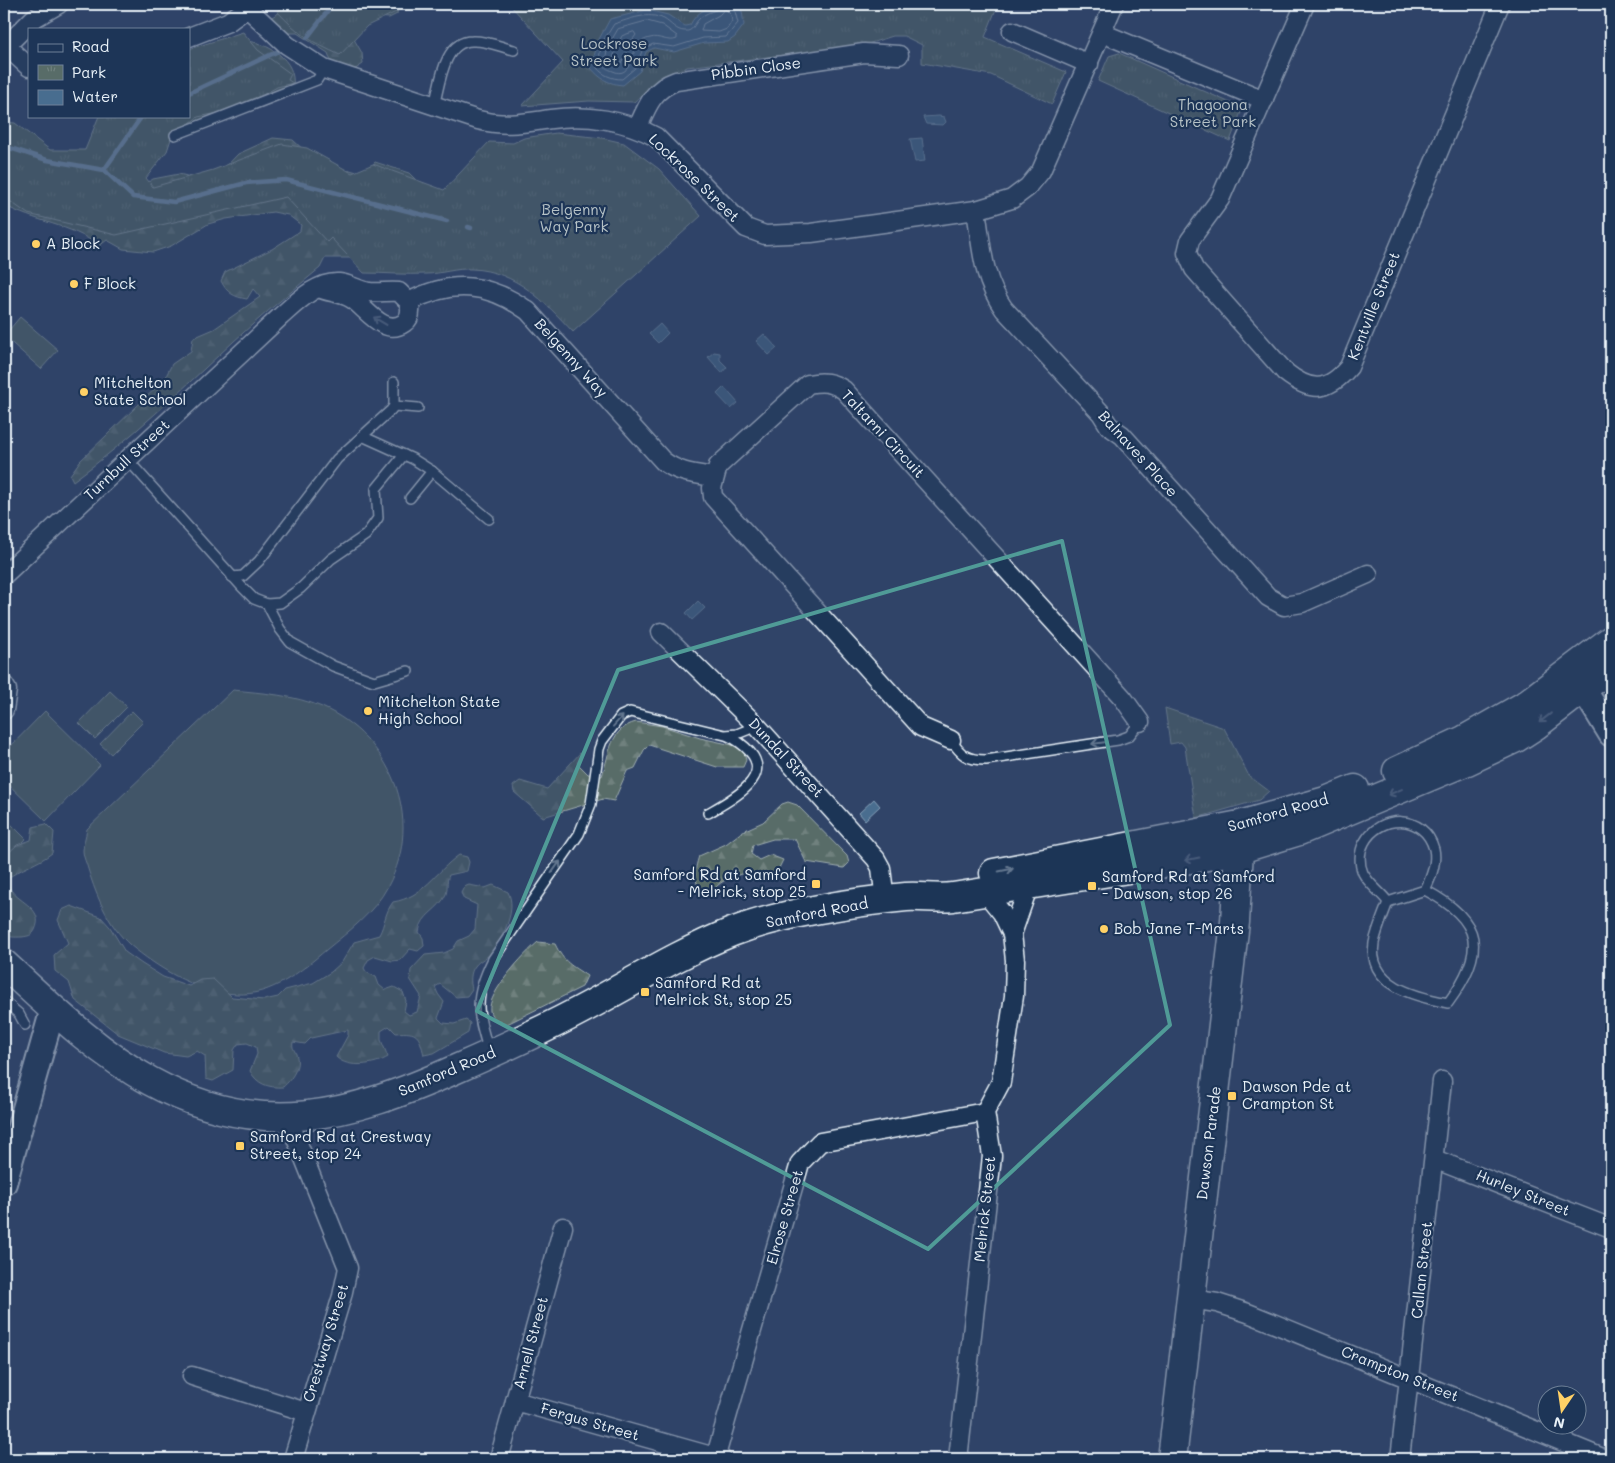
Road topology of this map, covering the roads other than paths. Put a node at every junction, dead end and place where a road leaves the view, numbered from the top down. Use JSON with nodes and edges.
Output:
{"nodes":[{"id":1,"x":59,"y":4,"type":"edge"},
{"id":2,"x":1114,"y":4,"type":"edge"},
{"id":3,"x":1305,"y":4,"type":"edge"},
{"id":4,"x":1500,"y":4,"type":"edge"},
{"id":5,"x":245,"y":6,"type":"edge"},
{"id":6,"x":1012,"y":32,"type":"dead end"},
{"id":7,"x":1102,"y":33,"type":"junction"},
{"id":8,"x":190,"y":37,"type":"edge"},
{"id":9,"x":5,"y":47,"type":"edge"},
{"id":10,"x":514,"y":50,"type":"dead end"},
{"id":11,"x":899,"y":55,"type":"dead end"},
{"id":12,"x":1089,"y":64,"type":"junction"},
{"id":13,"x":28,"y":66,"type":"edge"},
{"id":14,"x":324,"y":69,"type":"junction"},
{"id":15,"x":1264,"y":100,"type":"junction"},
{"id":16,"x":434,"y":106,"type":"junction"},
{"id":17,"x":638,"y":127,"type":"junction"},
{"id":18,"x":175,"y":136,"type":"dead end"},
{"id":19,"x":976,"y":210,"type":"junction"},
{"id":20,"x":320,"y":288,"type":"junction"},
{"id":21,"x":410,"y":302,"type":"junction"},
{"id":22,"x":394,"y":382,"type":"dead end"},
{"id":23,"x":394,"y":406,"type":"junction"},
{"id":24,"x":418,"y":408,"type":"dead end"},
{"id":25,"x":362,"y":436,"type":"junction"},
{"id":26,"x":404,"y":454,"type":"junction"},
{"id":27,"x":128,"y":460,"type":"junction"},
{"id":28,"x":432,"y":471,"type":"junction"},
{"id":29,"x":714,"y":477,"type":"junction"},
{"id":30,"x":410,"y":498,"type":"dead end"},
{"id":31,"x":489,"y":519,"type":"dead end"},
{"id":32,"x":1368,"y":574,"type":"dead end"},
{"id":33,"x":4,"y":575,"type":"edge"},
{"id":34,"x":232,"y":576,"type":"junction"},
{"id":35,"x":267,"y":604,"type":"junction"},
{"id":36,"x":661,"y":632,"type":"dead end"},
{"id":37,"x":1611,"y":640,"type":"edge"},
{"id":38,"x":1611,"y":667,"type":"edge"},
{"id":39,"x":408,"y":671,"type":"dead end"},
{"id":40,"x":1578,"y":680,"type":"junction"},
{"id":41,"x":4,"y":685,"type":"edge"},
{"id":42,"x":4,"y":710,"type":"edge"},
{"id":43,"x":1140,"y":722,"type":"joint"},
{"id":44,"x":757,"y":726,"type":"junction"},
{"id":45,"x":1611,"y":734,"type":"edge"},
{"id":46,"x":725,"y":735,"type":"junction"},
{"id":47,"x":951,"y":740,"type":"joint"},
{"id":48,"x":708,"y":813,"type":"dead end"},
{"id":49,"x":1240,"y":837,"type":"junction"},
{"id":50,"x":1028,"y":885,"type":"junction"},
{"id":51,"x":1425,"y":890,"type":"junction"},
{"id":52,"x":984,"y":892,"type":"junction"},
{"id":53,"x":897,"y":899,"type":"junction"},
{"id":54,"x":1388,"y":902,"type":"junction"},
{"id":55,"x":1012,"y":934,"type":"junction"},
{"id":56,"x":4,"y":964,"type":"edge"},
{"id":57,"x":4,"y":1001,"type":"edge"},
{"id":58,"x":53,"y":1009,"type":"junction"},
{"id":59,"x":25,"y":1025,"type":"dead end"},
{"id":60,"x":490,"y":1054,"type":"junction"},
{"id":61,"x":1442,"y":1081,"type":"dead end"},
{"id":62,"x":985,"y":1112,"type":"junction"},
{"id":63,"x":287,"y":1116,"type":"junction"},
{"id":64,"x":1434,"y":1158,"type":"junction"},
{"id":65,"x":4,"y":1183,"type":"edge"},
{"id":66,"x":563,"y":1227,"type":"dead end"},
{"id":67,"x":1611,"y":1228,"type":"edge"},
{"id":68,"x":1192,"y":1299,"type":"junction"},
{"id":69,"x":192,"y":1376,"type":"dead end"},
{"id":70,"x":1410,"y":1378,"type":"junction"},
{"id":71,"x":515,"y":1401,"type":"junction"},
{"id":72,"x":306,"y":1412,"type":"junction"},
{"id":73,"x":293,"y":1459,"type":"edge"},
{"id":74,"x":499,"y":1459,"type":"edge"},
{"id":75,"x":717,"y":1459,"type":"edge"},
{"id":76,"x":958,"y":1459,"type":"edge"},
{"id":77,"x":1172,"y":1459,"type":"edge"},
{"id":78,"x":1400,"y":1459,"type":"edge"},
{"id":79,"x":1605,"y":1459,"type":"edge"}],
"edges":[{"from":1,"to":9,"type":"street"},
{"from":2,"to":7,"type":"street","name":"Lockrose Street"},
{"from":3,"to":15,"type":"street","name":"Kentville Street"},
{"from":4,"to":15,"type":"street","name":"Kentville Street"},
{"from":5,"to":8,"type":"street"},
{"from":5,"to":14,"type":"street","name":"Lockrose Street"},
{"from":6,"to":12,"type":"street"},
{"from":7,"to":12,"type":"street","name":"Lockrose Street"},
{"from":7,"to":15,"type":"street"},
{"from":9,"to":13,"type":"street"},
{"from":10,"to":16,"type":"lane"},
{"from":11,"to":17,"type":"street","name":"Pibbin Close"},
{"from":12,"to":19,"type":"street","name":"Lockrose Street"},
{"from":14,"to":16,"type":"street","name":"Lockrose Street"},
{"from":14,"to":18,"type":"lane"},
{"from":16,"to":17,"type":"street","name":"Lockrose Street"},
{"from":17,"to":19,"type":"street","name":"Lockrose Street"},
{"from":19,"to":32,"type":"street","name":"Balnaves Place"},
{"from":20,"to":21,"type":"street","name":"Turnbull Street"},
{"from":21,"to":20,"type":"street","one_way":true},
{"from":20,"to":27,"type":"street","name":"Turnbull Street"},
{"from":21,"to":29,"type":"street","name":"Belgenny Way"},
{"from":22,"to":23,"type":"lane"},
{"from":23,"to":24,"type":"lane"},
{"from":23,"to":25,"type":"lane"},
{"from":25,"to":26,"type":"lane"},
{"from":25,"to":34,"type":"lane"},
{"from":26,"to":28,"type":"lane"},
{"from":26,"to":35,"type":"lane"},
{"from":27,"to":33,"type":"street","name":"Turnbull Street"},
{"from":27,"to":34,"type":"lane"},
{"from":28,"to":30,"type":"lane"},
{"from":28,"to":31,"type":"lane"},
{"from":29,"to":43,"type":"street","name":"Taltarni Circuit"},
{"from":29,"to":47,"type":"street","name":"Taltarni Circuit"},
{"from":34,"to":35,"type":"lane"},
{"from":35,"to":39,"type":"lane"},
{"from":36,"to":44,"type":"street","name":"Dundal Street"},
{"from":37,"to":40,"type":"main road","name":"Samford Road"},
{"from":38,"to":40,"type":"main road","name":"Samford Road"},
{"from":40,"to":45,"type":"street"},
{"from":40,"to":49,"type":"main road","name":"Samford Road"},
{"from":41,"to":42,"type":"street"},
{"from":43,"to":47,"type":"lane","name":"Taltarni Circuit","one_way":true},
{"from":44,"to":46,"type":"lane"},
{"from":44,"to":53,"type":"street","name":"Dundal Street"},
{"from":46,"to":48,"type":"lane"},
{"from":60,"to":46,"type":"lane","one_way":true},
{"from":49,"to":50,"type":"main road","name":"Samford Road","one_way":true},
{"from":53,"to":49,"type":"main road","name":"Samford Road","one_way":true},
{"from":49,"to":68,"type":"main road","name":"Dawson Parade"},
{"from":50,"to":52,"type":"main road","name":"Samford Road"},
{"from":50,"to":55,"type":"street"},
{"from":51,"to":54,"type":"lane"},
{"from":51,"to":54,"type":"lane"},
{"from":51,"to":54,"type":"lane"},
{"from":52,"to":53,"type":"main road","name":"Samford Road"},
{"from":52,"to":55,"type":"street"},
{"from":53,"to":60,"type":"main road","name":"Samford Road"},
{"from":55,"to":62,"type":"street"},
{"from":56,"to":58,"type":"main road","name":"Samford Road"},
{"from":57,"to":59,"type":"lane"},
{"from":58,"to":63,"type":"main road","name":"Samford Road"},
{"from":58,"to":65,"type":"street"},
{"from":60,"to":63,"type":"main road","name":"Samford Road"},
{"from":61,"to":64,"type":"street","name":"Callan Street"},
{"from":62,"to":75,"type":"street","name":"Elrose Street"},
{"from":62,"to":76,"type":"street","name":"Melrick Street"},
{"from":63,"to":72,"type":"street","name":"Crestway Street"},
{"from":64,"to":67,"type":"street","name":"Hurley Street"},
{"from":64,"to":70,"type":"street","name":"Callan Street"},
{"from":66,"to":71,"type":"street","name":"Arnell Street"},
{"from":68,"to":70,"type":"street","name":"Crampton Street"},
{"from":68,"to":77,"type":"main road","name":"Dawson Parade"},
{"from":69,"to":72,"type":"street"},
{"from":70,"to":78,"type":"street","name":"Callan Street"},
{"from":70,"to":79,"type":"street","name":"Crampton Street"},
{"from":71,"to":74,"type":"street","name":"Arnell Street"},
{"from":71,"to":75,"type":"street","name":"Fergus Street"},
{"from":72,"to":73,"type":"street","name":"Crestway Street"}]}
